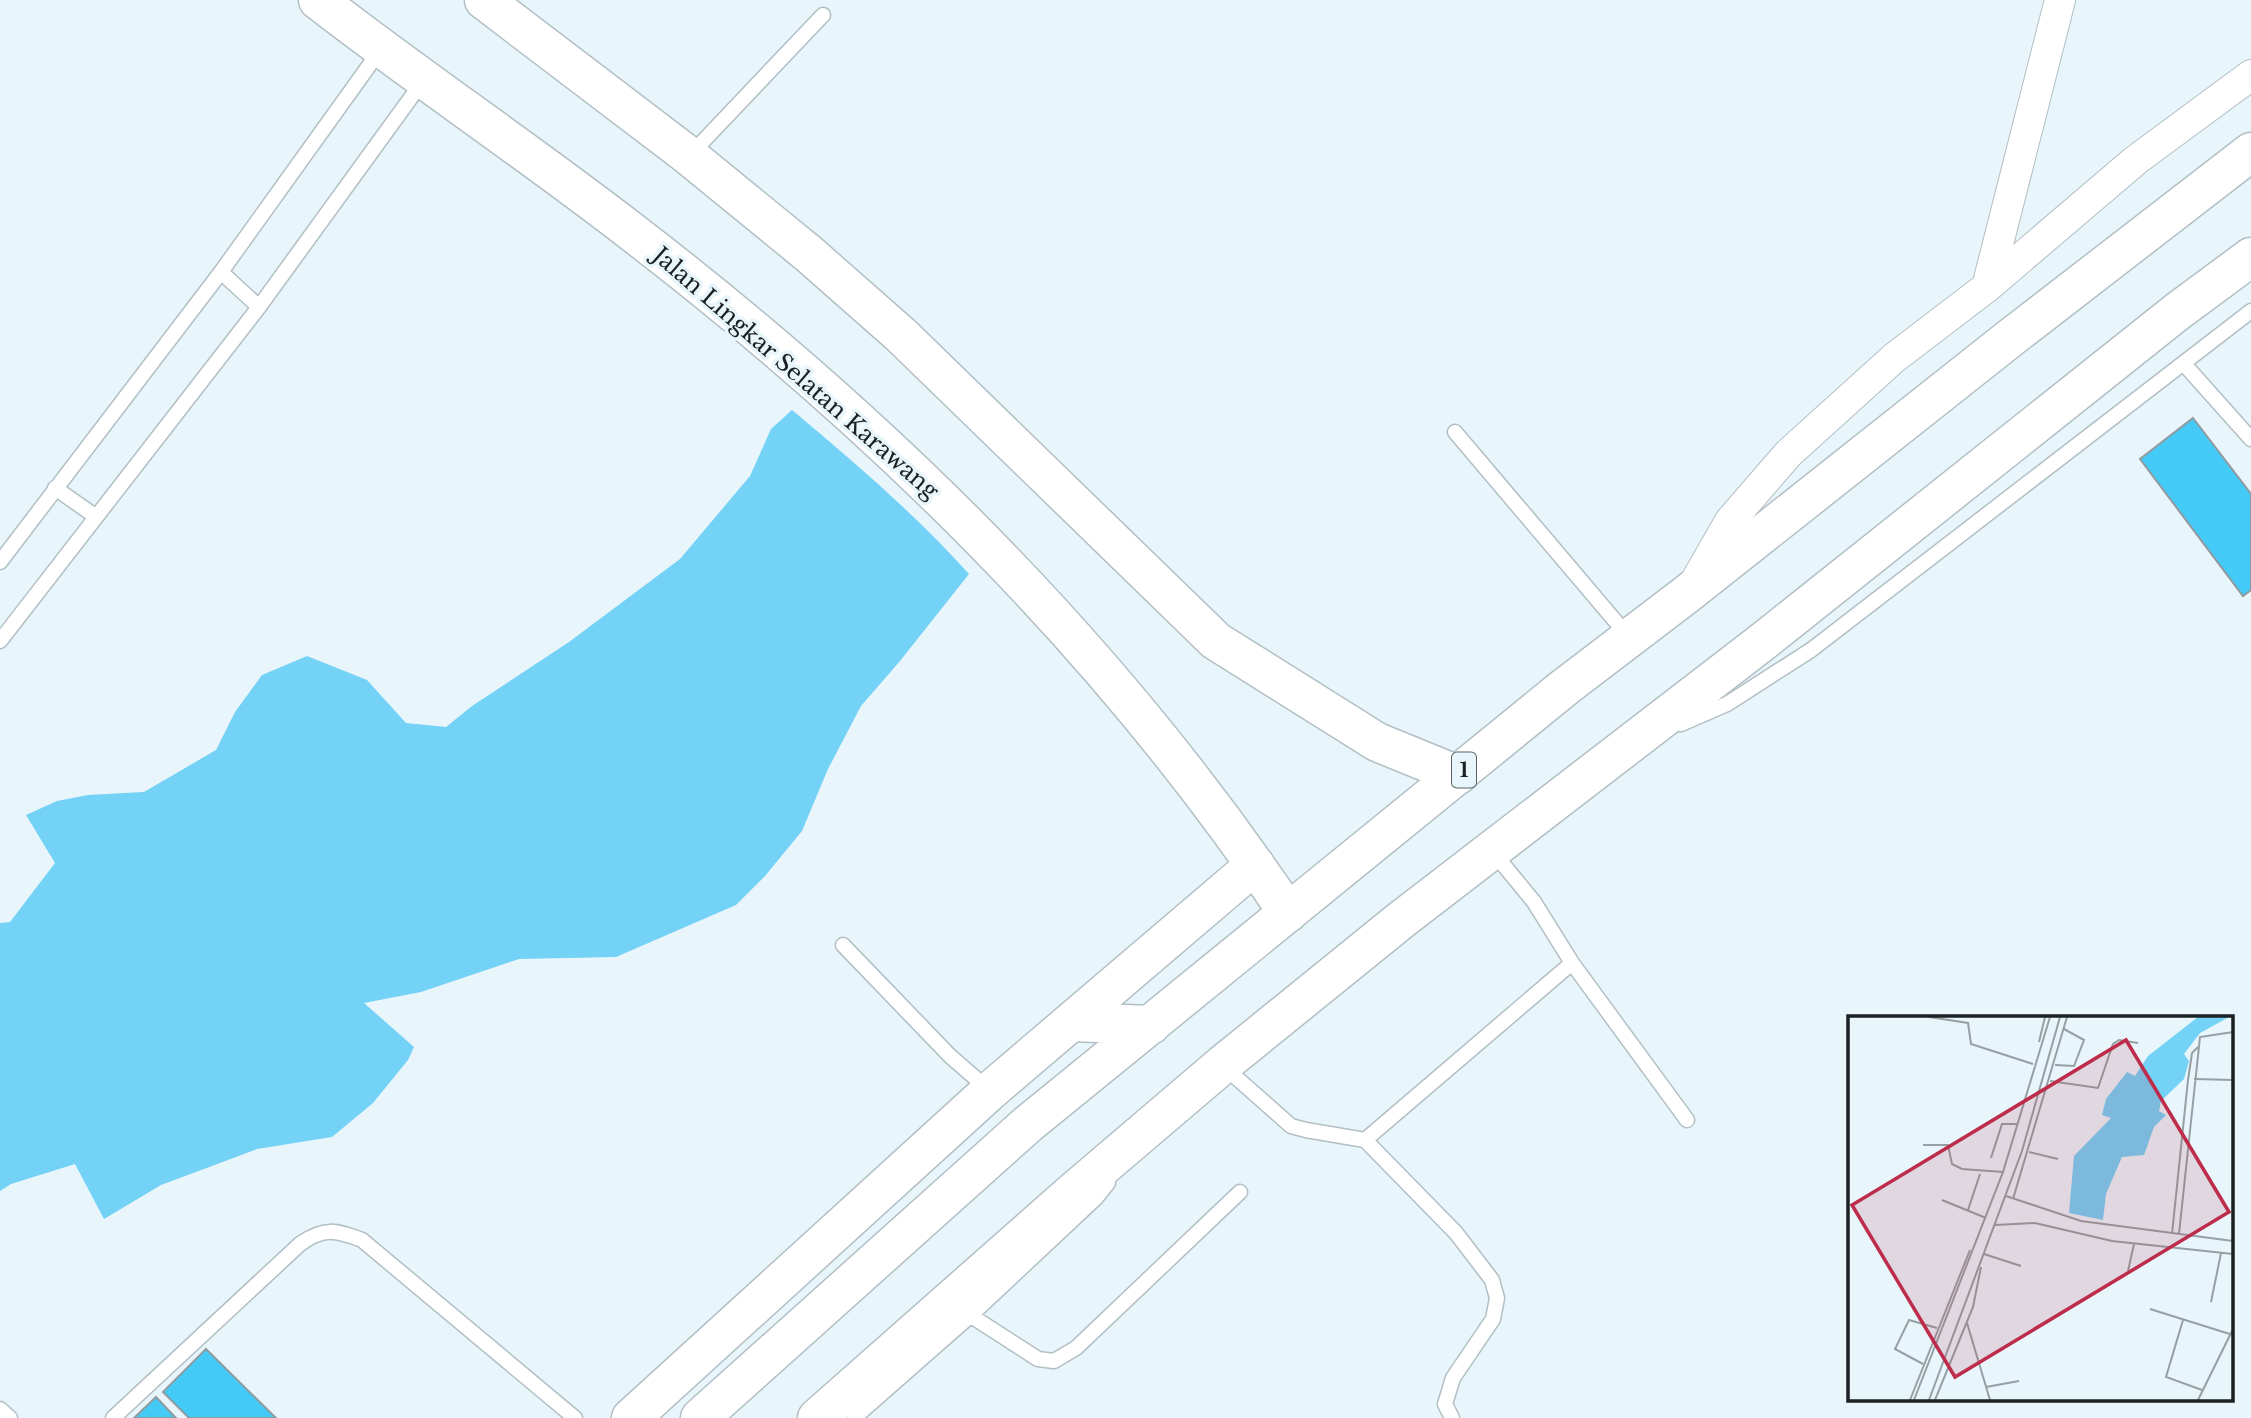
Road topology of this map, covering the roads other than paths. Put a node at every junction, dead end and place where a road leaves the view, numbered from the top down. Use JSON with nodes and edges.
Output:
{"nodes":[{"id":1,"x":318,"y":0,"type":"edge"},
{"id":2,"x":484,"y":0,"type":"edge"},
{"id":3,"x":2060,"y":0,"type":"edge"},
{"id":4,"x":823,"y":15,"type":"dead end"},
{"id":5,"x":381,"y":49,"type":"junction"},
{"id":6,"x":2251,"y":75,"type":"edge"},
{"id":7,"x":424,"y":80,"type":"junction"},
{"id":8,"x":2251,"y":152,"type":"edge"},
{"id":9,"x":689,"y":156,"type":"junction"},
{"id":10,"x":2251,"y":257,"type":"edge"},
{"id":11,"x":222,"y":272,"type":"junction"},
{"id":12,"x":1987,"y":287,"type":"junction"},
{"id":13,"x":259,"y":307,"type":"junction"},
{"id":14,"x":2251,"y":311,"type":"edge"},
{"id":15,"x":2184,"y":365,"type":"junction"},
{"id":16,"x":1455,"y":432,"type":"dead end"},
{"id":17,"x":2251,"y":439,"type":"edge"},
{"id":18,"x":55,"y":488,"type":"junction"},
{"id":19,"x":94,"y":516,"type":"junction"},
{"id":20,"x":0,"y":562,"type":"edge"},
{"id":21,"x":1687,"y":594,"type":"junction"},
{"id":22,"x":1629,"y":637,"type":"junction"},
{"id":23,"x":0,"y":641,"type":"edge"},
{"id":24,"x":1627,"y":748,"type":"junction"},
{"id":25,"x":1458,"y":775,"type":"junction"},
{"id":26,"x":1492,"y":851,"type":"junction"},
{"id":27,"x":1255,"y":865,"type":"junction"},
{"id":28,"x":1288,"y":913,"type":"junction"},
{"id":29,"x":843,"y":945,"type":"dead end"},
{"id":30,"x":1572,"y":963,"type":"junction"},
{"id":31,"x":1073,"y":1022,"type":"junction"},
{"id":32,"x":1151,"y":1025,"type":"junction"},
{"id":33,"x":1222,"y":1065,"type":"junction"},
{"id":34,"x":990,"y":1091,"type":"junction"},
{"id":35,"x":1687,"y":1120,"type":"dead end"},
{"id":36,"x":1365,"y":1140,"type":"junction"},
{"id":37,"x":1240,"y":1192,"type":"dead end"},
{"id":38,"x":960,"y":1308,"type":"junction"},
{"id":39,"x":0,"y":1409,"type":"edge"},
{"id":40,"x":10,"y":1418,"type":"edge"},
{"id":41,"x":113,"y":1418,"type":"edge"},
{"id":42,"x":575,"y":1418,"type":"edge"},
{"id":43,"x":631,"y":1418,"type":"edge"},
{"id":44,"x":701,"y":1418,"type":"edge"},
{"id":45,"x":817,"y":1418,"type":"edge"},
{"id":46,"x":854,"y":1418,"type":"edge"},
{"id":47,"x":1452,"y":1418,"type":"edge"}],
"edges":[{"from":1,"to":5,"type":"main road","name":"Jalan Lingkar Selatan Karawang"},
{"from":2,"to":9,"type":"main road"},
{"from":3,"to":12,"type":"street"},
{"from":4,"to":9,"type":"lane"},
{"from":5,"to":7,"type":"main road","name":"Jalan Lingkar Selatan Karawang"},
{"from":5,"to":11,"type":"lane"},
{"from":6,"to":12,"type":"street"},
{"from":7,"to":13,"type":"lane"},
{"from":7,"to":27,"type":"main road","name":"Jalan Lingkar Selatan Karawang"},
{"from":8,"to":21,"type":"main road","number":"1"},
{"from":9,"to":25,"type":"main road"},
{"from":10,"to":24,"type":"main road"},
{"from":11,"to":13,"type":"lane"},
{"from":11,"to":18,"type":"lane"},
{"from":12,"to":21,"type":"street"},
{"from":13,"to":19,"type":"lane"},
{"from":14,"to":15,"type":"lane"},
{"from":15,"to":17,"type":"lane"},
{"from":15,"to":24,"type":"lane"},
{"from":16,"to":22,"type":"lane"},
{"from":18,"to":19,"type":"lane"},
{"from":18,"to":20,"type":"lane"},
{"from":19,"to":23,"type":"lane"},
{"from":21,"to":22,"type":"main road","number":"1"},
{"from":22,"to":25,"type":"main road","number":"1"},
{"from":24,"to":26,"type":"main road"},
{"from":25,"to":28,"type":"main road","number":"1"},
{"from":26,"to":30,"type":"lane"},
{"from":26,"to":33,"type":"main road"},
{"from":27,"to":28,"type":"main road","name":"Jalan Lingkar Selatan Karawang"},
{"from":27,"to":31,"type":"main road"},
{"from":28,"to":32,"type":"main road","number":"1"},
{"from":29,"to":34,"type":"lane"},
{"from":30,"to":35,"type":"lane"},
{"from":30,"to":36,"type":"lane"},
{"from":31,"to":32,"type":"main road"},
{"from":31,"to":34,"type":"main road"},
{"from":32,"to":44,"type":"main road","number":"1"},
{"from":33,"to":36,"type":"lane"},
{"from":33,"to":38,"type":"main road"},
{"from":34,"to":43,"type":"main road"},
{"from":36,"to":47,"type":"lane"},
{"from":37,"to":38,"type":"lane"},
{"from":38,"to":45,"type":"main road"},
{"from":38,"to":46,"type":"lane"},
{"from":39,"to":40,"type":"lane"},
{"from":41,"to":42,"type":"lane"}]}
